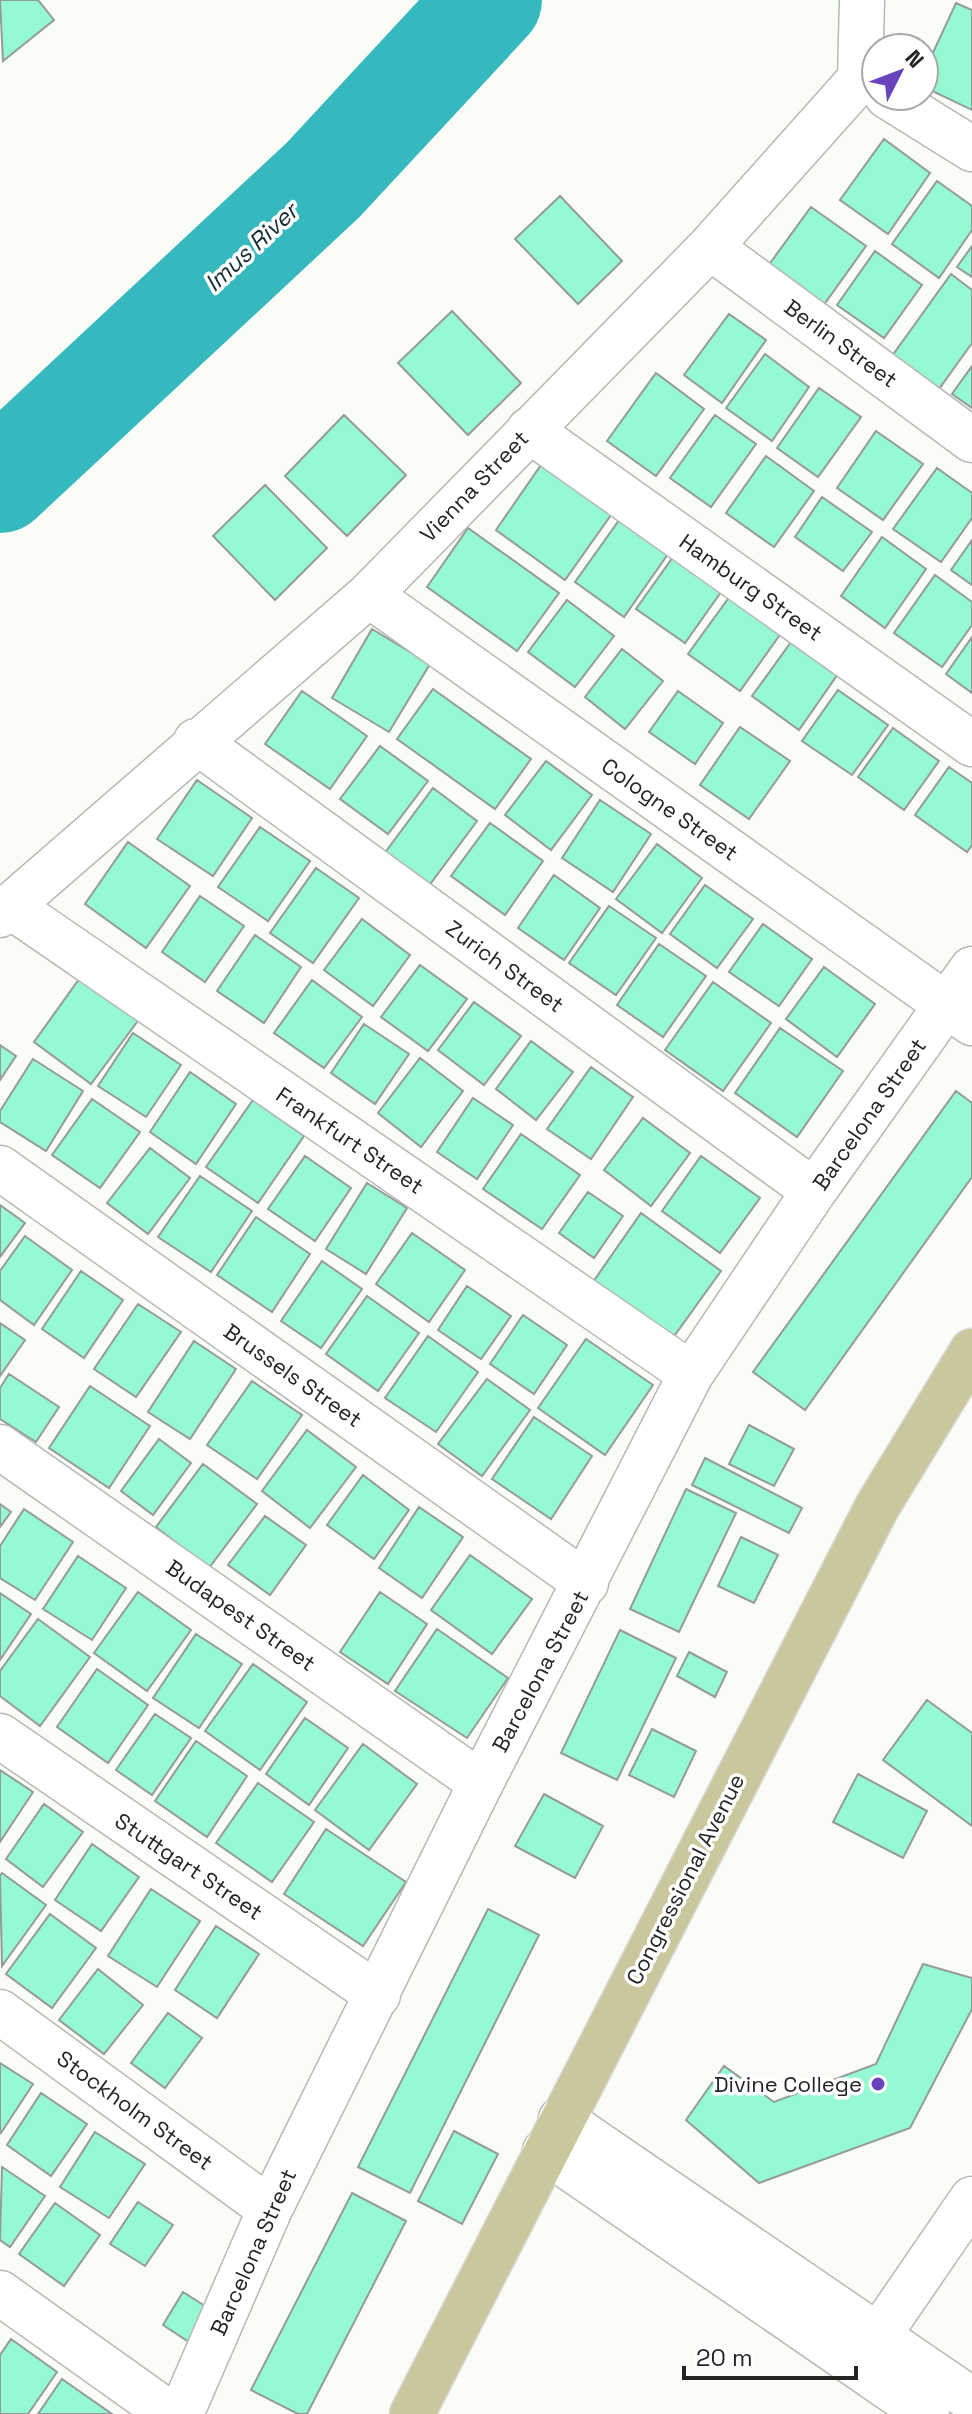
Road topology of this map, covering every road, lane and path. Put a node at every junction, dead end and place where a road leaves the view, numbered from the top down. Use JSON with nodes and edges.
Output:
{"nodes":[{"id":1,"x":862,"y":0,"type":"edge"},
{"id":2,"x":867,"y":32,"type":"edge"},
{"id":3,"x":860,"y":102,"type":"edge"},
{"id":4,"x":913,"y":112,"type":"edge"},
{"id":5,"x":972,"y":149,"type":"edge"},
{"id":6,"x":710,"y":247,"type":"junction"},
{"id":7,"x":529,"y":430,"type":"junction"},
{"id":8,"x":972,"y":440,"type":"edge"},
{"id":9,"x":369,"y":595,"type":"junction"},
{"id":10,"x":196,"y":741,"type":"junction"},
{"id":11,"x":972,"y":744,"type":"edge"},
{"id":12,"x":5,"y":911,"type":"edge"},
{"id":13,"x":972,"y":969,"type":"edge"},
{"id":14,"x":959,"y":1014,"type":"edge"},
{"id":15,"x":0,"y":1168,"type":"edge"},
{"id":16,"x":814,"y":1191,"type":"junction"},
{"id":17,"x":972,"y":1351,"type":"edge"},
{"id":18,"x":691,"y":1374,"type":"junction"},
{"id":19,"x":0,"y":1447,"type":"edge"},
{"id":20,"x":586,"y":1583,"type":"junction"},
{"id":21,"x":0,"y":1736,"type":"edge"},
{"id":22,"x":481,"y":1783,"type":"junction"},
{"id":23,"x":378,"y":1995,"type":"junction"},
{"id":24,"x":0,"y":2012,"type":"edge"},
{"id":25,"x":553,"y":2135,"type":"junction"},
{"id":26,"x":972,"y":2199,"type":"edge"},
{"id":27,"x":270,"y":2209,"type":"junction"},
{"id":28,"x":0,"y":2293,"type":"edge"},
{"id":29,"x":868,"y":2351,"type":"junction"},
{"id":30,"x":972,"y":2400,"type":"edge"},
{"id":31,"x":170,"y":2414,"type":"edge"},
{"id":32,"x":181,"y":2414,"type":"edge"},
{"id":33,"x":412,"y":2414,"type":"edge"},
{"id":34,"x":927,"y":2414,"type":"edge"}],
"edges":[{"from":1,"to":2,"type":"street"},
{"from":3,"to":6,"type":"street","name":"Vienna Street"},
{"from":4,"to":5,"type":"street"},
{"from":6,"to":7,"type":"street","name":"Vienna Street"},
{"from":6,"to":8,"type":"street","name":"Berlin Street"},
{"from":7,"to":9,"type":"street","name":"Vienna Street"},
{"from":7,"to":11,"type":"street","name":"Hamburg Street"},
{"from":9,"to":10,"type":"street","name":"Vienna Street"},
{"from":9,"to":14,"type":"street","name":"Cologne Street"},
{"from":10,"to":12,"type":"street","name":"Vienna Street"},
{"from":10,"to":16,"type":"street","name":"Zurich Street"},
{"from":12,"to":18,"type":"street","name":"Frankfurt Street"},
{"from":13,"to":14,"type":"street","name":"Barcelona Street"},
{"from":14,"to":16,"type":"street","name":"Barcelona Street"},
{"from":15,"to":20,"type":"street","name":"Brussels Street"},
{"from":16,"to":18,"type":"street","name":"Barcelona Street"},
{"from":17,"to":25,"type":"main road","name":"Congressional Avenue"},
{"from":18,"to":20,"type":"street","name":"Barcelona Street"},
{"from":19,"to":22,"type":"street","name":"Budapest Street"},
{"from":20,"to":22,"type":"street","name":"Barcelona Street"},
{"from":21,"to":23,"type":"street","name":"Stuttgart Street"},
{"from":22,"to":23,"type":"street","name":"Barcelona Street"},
{"from":23,"to":27,"type":"street","name":"Barcelona Street"},
{"from":24,"to":27,"type":"street","name":"Stockholm Street"},
{"from":25,"to":29,"type":"street"},
{"from":25,"to":33,"type":"main road","name":"Congressional Avenue"},
{"from":26,"to":29,"type":"street"},
{"from":27,"to":32,"type":"street","name":"Barcelona Street"},
{"from":28,"to":31,"type":"street"},
{"from":29,"to":30,"type":"street"},
{"from":29,"to":34,"type":"street"}]}
